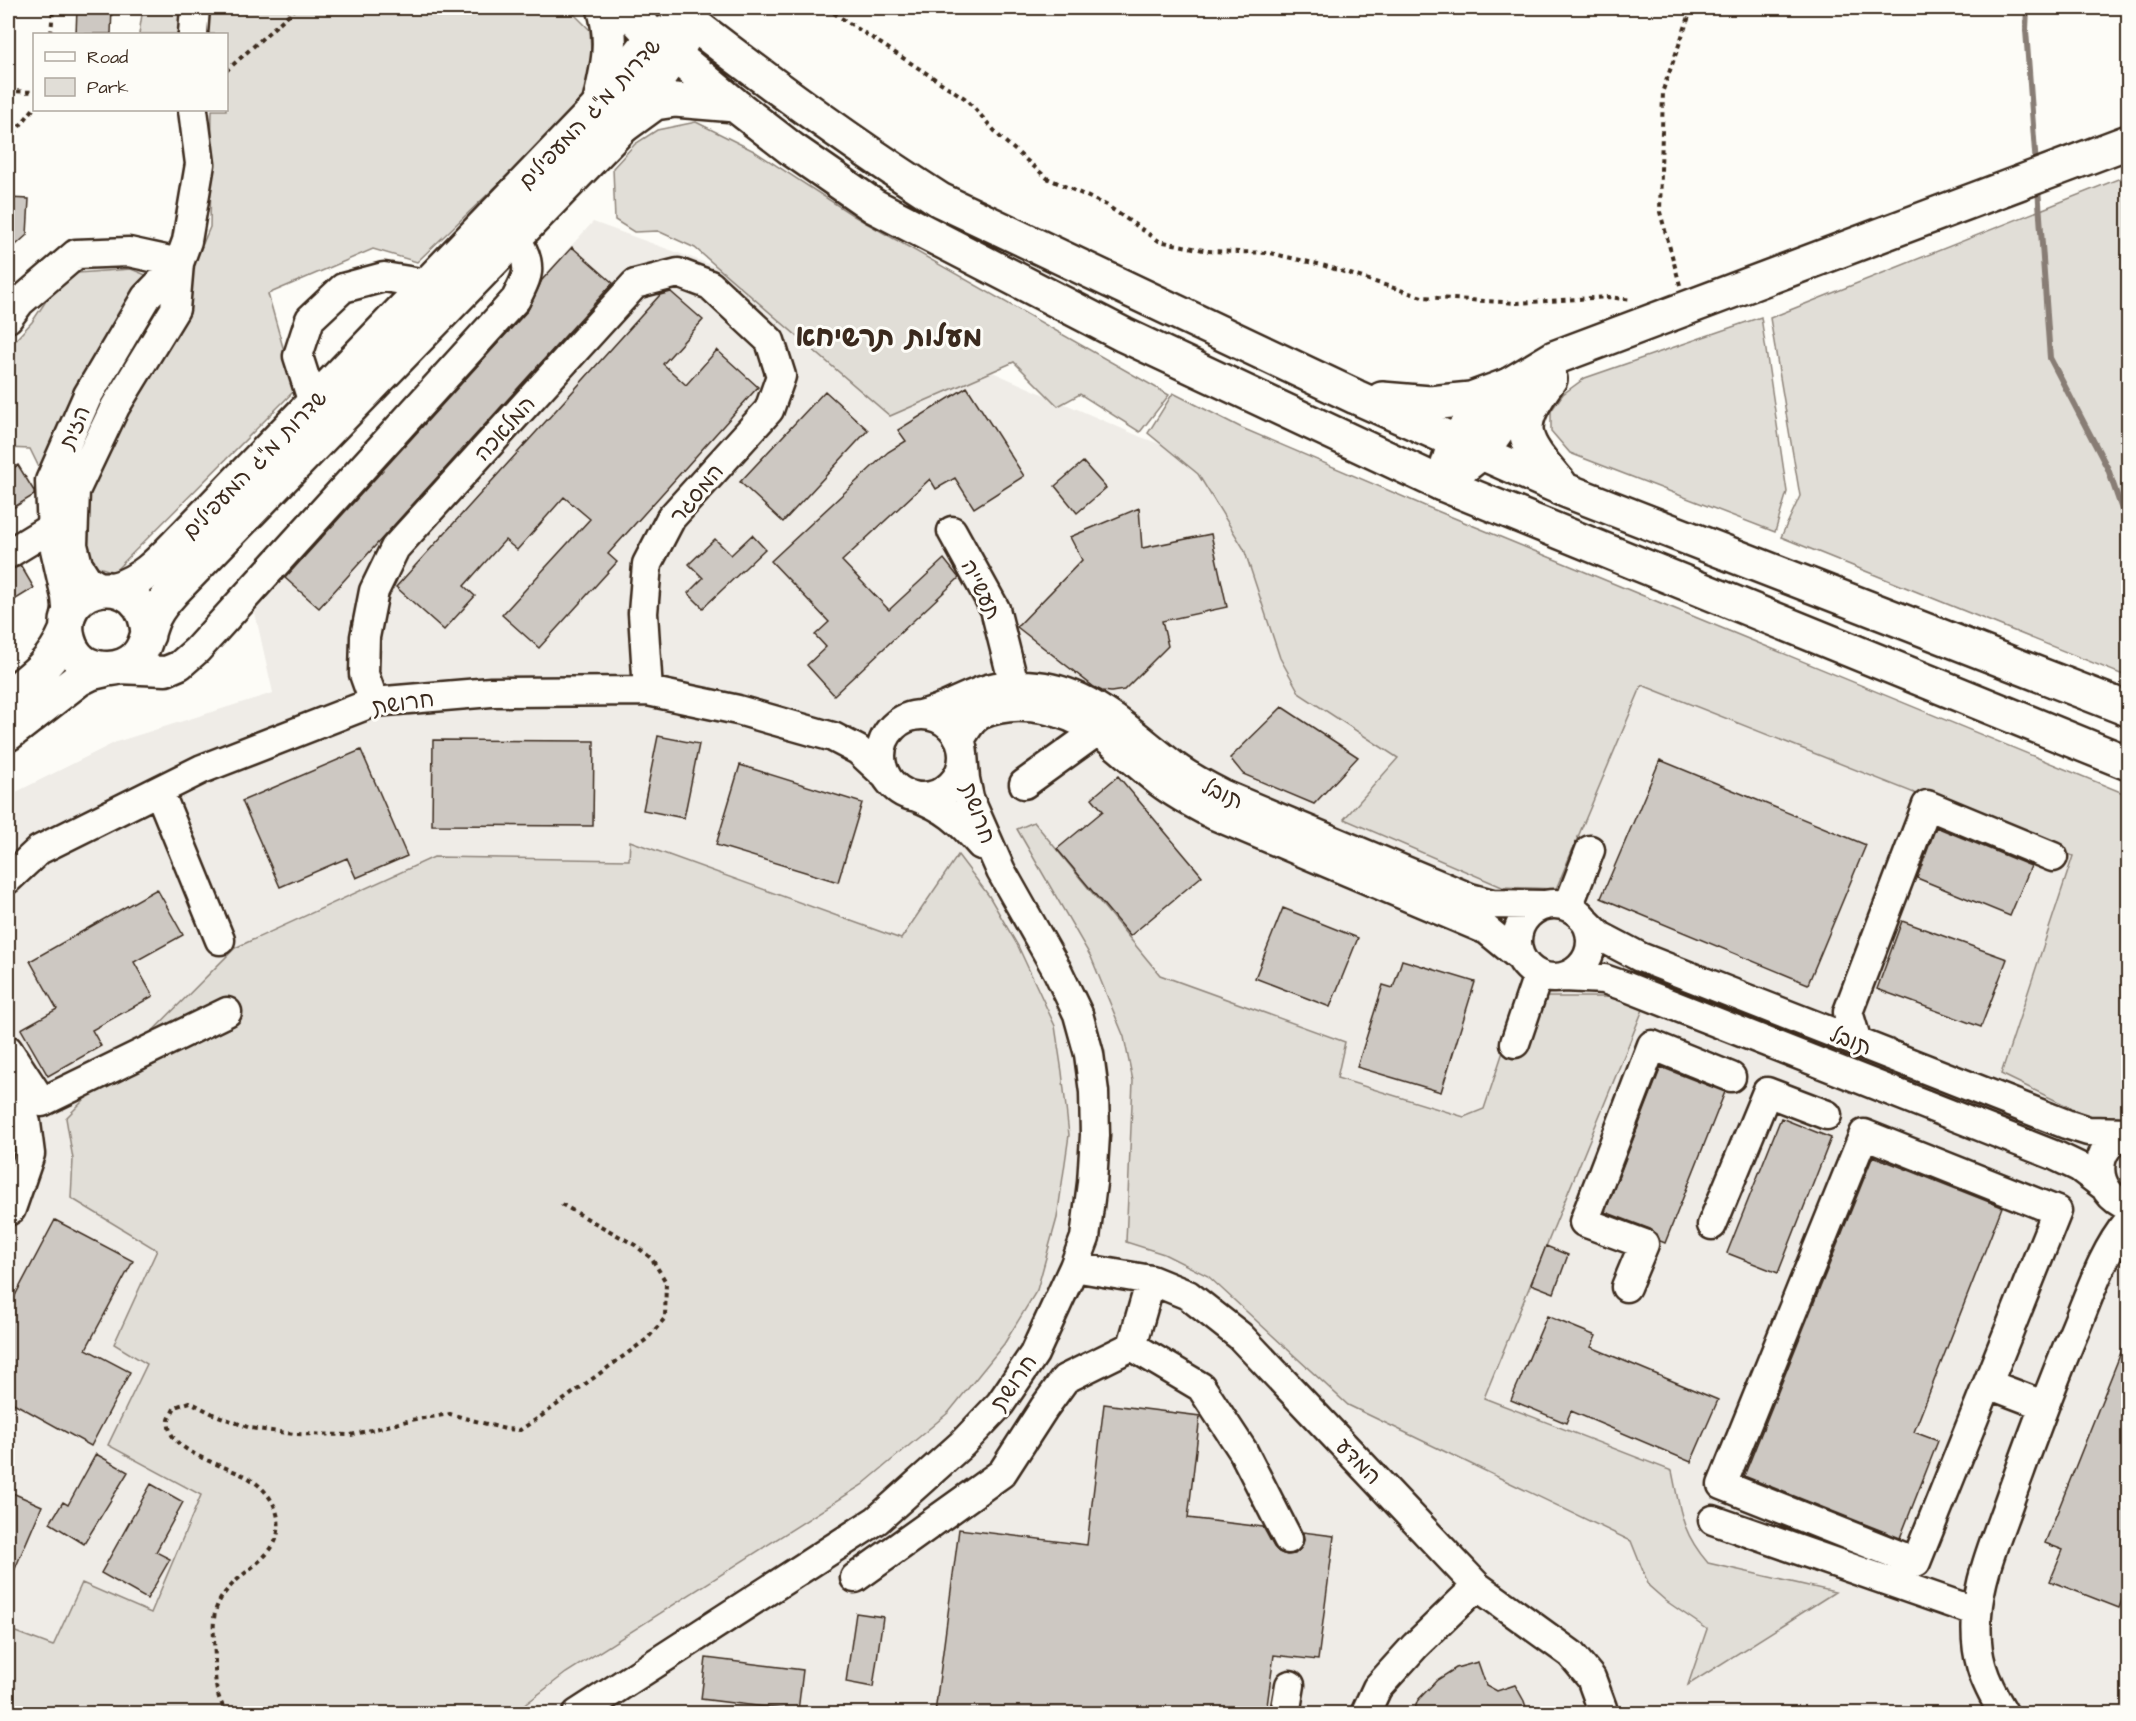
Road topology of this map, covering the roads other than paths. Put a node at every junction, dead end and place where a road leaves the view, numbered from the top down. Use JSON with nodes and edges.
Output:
{"nodes":[{"id":1,"x":195,"y":8,"type":"edge"},
{"id":2,"x":604,"y":8,"type":"edge"},
{"id":3,"x":626,"y":8,"type":"edge"},
{"id":4,"x":684,"y":15,"type":"edge"},
{"id":5,"x":193,"y":33,"type":"edge"},
{"id":6,"x":664,"y":45,"type":"junction"},
{"id":7,"x":735,"y":105,"type":"junction"},
{"id":8,"x":193,"y":111,"type":"edge"},
{"id":9,"x":610,"y":116,"type":"junction"},
{"id":10,"x":2128,"y":142,"type":"edge"},
{"id":11,"x":505,"y":226,"type":"junction"},
{"id":12,"x":179,"y":263,"type":"junction"},
{"id":13,"x":427,"y":284,"type":"junction"},
{"id":14,"x":8,"y":318,"type":"edge"},
{"id":15,"x":747,"y":320,"type":"joint"},
{"id":16,"x":1618,"y":334,"type":"junction"},
{"id":17,"x":1550,"y":379,"type":"junction"},
{"id":18,"x":1509,"y":385,"type":"junction"},
{"id":19,"x":1356,"y":397,"type":"junction"},
{"id":20,"x":313,"y":403,"type":"junction"},
{"id":21,"x":1468,"y":447,"type":"junction"},
{"id":22,"x":1442,"y":484,"type":"junction"},
{"id":23,"x":1565,"y":490,"type":"junction"},
{"id":24,"x":52,"y":527,"type":"junction"},
{"id":25,"x":952,"y":531,"type":"dead end"},
{"id":26,"x":8,"y":554,"type":"edge"},
{"id":27,"x":109,"y":589,"type":"junction"},
{"id":28,"x":67,"y":624,"type":"junction"},
{"id":29,"x":148,"y":635,"type":"junction"},
{"id":30,"x":110,"y":669,"type":"junction"},
{"id":31,"x":1014,"y":685,"type":"junction"},
{"id":32,"x":648,"y":691,"type":"junction"},
{"id":33,"x":8,"y":696,"type":"edge"},
{"id":34,"x":375,"y":702,"type":"junction"},
{"id":35,"x":2128,"y":710,"type":"edge"},
{"id":36,"x":908,"y":719,"type":"junction"},
{"id":37,"x":1096,"y":732,"type":"junction"},
{"id":38,"x":8,"y":734,"type":"edge"},
{"id":39,"x":833,"y":736,"type":"junction"},
{"id":40,"x":962,"y":747,"type":"junction"},
{"id":41,"x":2128,"y":763,"type":"edge"},
{"id":42,"x":886,"y":776,"type":"junction"},
{"id":43,"x":1024,"y":784,"type":"dead end"},
{"id":44,"x":159,"y":790,"type":"junction"},
{"id":45,"x":914,"y":796,"type":"junction"},
{"id":46,"x":1590,"y":850,"type":"dead end"},
{"id":47,"x":2053,"y":857,"type":"dead end"},
{"id":48,"x":1001,"y":871,"type":"junction"},
{"id":49,"x":8,"y":879,"type":"edge"},
{"id":50,"x":1565,"y":911,"type":"junction"},
{"id":51,"x":220,"y":940,"type":"dead end"},
{"id":52,"x":1541,"y":970,"type":"junction"},
{"id":53,"x":227,"y":1012,"type":"dead end"},
{"id":54,"x":1848,"y":1012,"type":"junction"},
{"id":55,"x":1707,"y":1019,"type":"junction"},
{"id":56,"x":1821,"y":1028,"type":"junction"},
{"id":57,"x":1857,"y":1042,"type":"junction"},
{"id":58,"x":1515,"y":1043,"type":"dead end"},
{"id":59,"x":8,"y":1050,"type":"edge"},
{"id":60,"x":1690,"y":1060,"type":"junction"},
{"id":61,"x":1811,"y":1060,"type":"junction"},
{"id":62,"x":1731,"y":1077,"type":"dead end"},
{"id":63,"x":8,"y":1084,"type":"edge"},
{"id":64,"x":1795,"y":1102,"type":"junction"},
{"id":65,"x":1827,"y":1114,"type":"dead end"},
{"id":66,"x":2128,"y":1133,"type":"edge"},
{"id":67,"x":2114,"y":1196,"type":"edge"},
{"id":68,"x":8,"y":1211,"type":"edge"},
{"id":69,"x":2128,"y":1222,"type":"edge"},
{"id":70,"x":1712,"y":1225,"type":"dead end"},
{"id":71,"x":2105,"y":1259,"type":"junction"},
{"id":72,"x":1074,"y":1267,"type":"junction"},
{"id":73,"x":1151,"y":1280,"type":"junction"},
{"id":74,"x":1626,"y":1287,"type":"dead end"},
{"id":75,"x":1132,"y":1346,"type":"junction"},
{"id":76,"x":1988,"y":1384,"type":"junction"},
{"id":77,"x":2043,"y":1405,"type":"junction"},
{"id":78,"x":1713,"y":1520,"type":"dead end"},
{"id":79,"x":1288,"y":1539,"type":"dead end"},
{"id":80,"x":855,"y":1578,"type":"dead end"},
{"id":81,"x":1477,"y":1586,"type":"junction"},
{"id":82,"x":1977,"y":1612,"type":"junction"},
{"id":83,"x":1290,"y":1685,"type":"dead end"},
{"id":84,"x":595,"y":1709,"type":"edge"},
{"id":85,"x":1286,"y":1713,"type":"edge"},
{"id":86,"x":1365,"y":1713,"type":"edge"},
{"id":87,"x":1603,"y":1713,"type":"edge"},
{"id":88,"x":2004,"y":1713,"type":"edge"}],
"edges":[{"from":1,"to":5,"type":"street"},
{"from":2,"to":9,"type":"main road"},
{"from":3,"to":6,"type":"main road"},
{"from":4,"to":6,"type":"main road","name":"שדרות מ\"ג המעפילים"},
{"from":4,"to":19,"type":"main road"},
{"from":6,"to":7,"type":"main road"},
{"from":6,"to":9,"type":"main road","name":"שדרות מ\"ג המעפילים"},
{"from":7,"to":9,"type":"main road"},
{"from":7,"to":22,"type":"main road"},
{"from":8,"to":12,"type":"street","name":"הזית"},
{"from":9,"to":11,"type":"main road","name":"שדרות מ\"ג המעפילים"},
{"from":10,"to":16,"type":"main road"},
{"from":11,"to":13,"type":"main road","name":"שדרות מ\"ג המעפילים"},
{"from":11,"to":29,"type":"main road","name":"שדרות מ\"ג המעפילים"},
{"from":11,"to":30,"type":"street"},
{"from":12,"to":14,"type":"street"},
{"from":12,"to":24,"type":"street","name":"הזית"},
{"from":12,"to":27,"type":"street","name":"הזית"},
{"from":13,"to":20,"type":"main road","name":"שדרות מ\"ג המעפילים"},
{"from":13,"to":20,"type":"street"},
{"from":15,"to":32,"type":"street","name":"המסגר"},
{"from":15,"to":34,"type":"street","name":"המלאכה"},
{"from":16,"to":17,"type":"main road"},
{"from":16,"to":18,"type":"main road"},
{"from":17,"to":21,"type":"main road"},
{"from":17,"to":23,"type":"main road"},
{"from":18,"to":19,"type":"main road"},
{"from":18,"to":21,"type":"main road"},
{"from":19,"to":21,"type":"main road"},
{"from":20,"to":27,"type":"main road","name":"שדרות מ\"ג המעפילים"},
{"from":21,"to":22,"type":"main road"},
{"from":21,"to":23,"type":"main road"},
{"from":22,"to":41,"type":"main road"},
{"from":23,"to":35,"type":"main road"},
{"from":24,"to":26,"type":"street"},
{"from":24,"to":28,"type":"street","name":"הזית"},
{"from":25,"to":31,"type":"street","name":"תעשייה"},
{"from":27,"to":28,"type":"main road"},
{"from":27,"to":29,"type":"main road"},
{"from":28,"to":30,"type":"main road"},
{"from":28,"to":33,"type":"main road"},
{"from":29,"to":30,"type":"main road"},
{"from":30,"to":38,"type":"main road"},
{"from":31,"to":36,"type":"street","name":"תובל"},
{"from":31,"to":50,"type":"street","name":"תובל"},
{"from":32,"to":34,"type":"street","name":"חרושת"},
{"from":32,"to":39,"type":"street","name":"חרושת"},
{"from":34,"to":44,"type":"street","name":"חרושת"},
{"from":36,"to":39,"type":"street","name":"חרושת"},
{"from":36,"to":40,"type":"street"},
{"from":36,"to":42,"type":"street"},
{"from":37,"to":40,"type":"street","name":"תובל"},
{"from":37,"to":43,"type":"street"},
{"from":37,"to":52,"type":"street","name":"תובל"},
{"from":39,"to":42,"type":"street","name":"חרושת"},
{"from":40,"to":45,"type":"street"},
{"from":40,"to":48,"type":"street","name":"חרושת"},
{"from":42,"to":45,"type":"street"},
{"from":44,"to":49,"type":"street","name":"חרושת"},
{"from":44,"to":51,"type":"street"},
{"from":45,"to":48,"type":"street","name":"חרושת"},
{"from":46,"to":50,"type":"street"},
{"from":47,"to":54,"type":"street"},
{"from":48,"to":72,"type":"street","name":"חרושת"},
{"from":50,"to":52,"type":"street"},
{"from":50,"to":52,"type":"street"},
{"from":50,"to":56,"type":"street","name":"תובל"},
{"from":52,"to":55,"type":"street","name":"תובל"},
{"from":52,"to":58,"type":"street"},
{"from":53,"to":59,"type":"street"},
{"from":54,"to":56,"type":"street"},
{"from":54,"to":57,"type":"street"},
{"from":55,"to":60,"type":"street"},
{"from":55,"to":61,"type":"street","name":"תובל"},
{"from":56,"to":57,"type":"street","name":"תובל"},
{"from":57,"to":66,"type":"street","name":"תובל"},
{"from":60,"to":62,"type":"street"},
{"from":60,"to":74,"type":"street"},
{"from":61,"to":64,"type":"street"},
{"from":61,"to":67,"type":"street","name":"תובל"},
{"from":63,"to":68,"type":"street"},
{"from":64,"to":65,"type":"street"},
{"from":64,"to":70,"type":"street"},
{"from":66,"to":67,"type":"street"},
{"from":67,"to":71,"type":"street"},
{"from":69,"to":71,"type":"street"},
{"from":71,"to":77,"type":"street"},
{"from":72,"to":73,"type":"street","name":"המדע"},
{"from":72,"to":84,"type":"street","name":"חרושת"},
{"from":73,"to":75,"type":"street"},
{"from":73,"to":81,"type":"street","name":"המדע"},
{"from":75,"to":79,"type":"street"},
{"from":75,"to":80,"type":"street"},
{"from":76,"to":76,"type":"street"},
{"from":76,"to":77,"type":"street"},
{"from":77,"to":82,"type":"street"},
{"from":78,"to":82,"type":"street"},
{"from":81,"to":86,"type":"street"},
{"from":81,"to":87,"type":"street","name":"המדע"},
{"from":82,"to":88,"type":"street"},
{"from":83,"to":85,"type":"street"}]}
